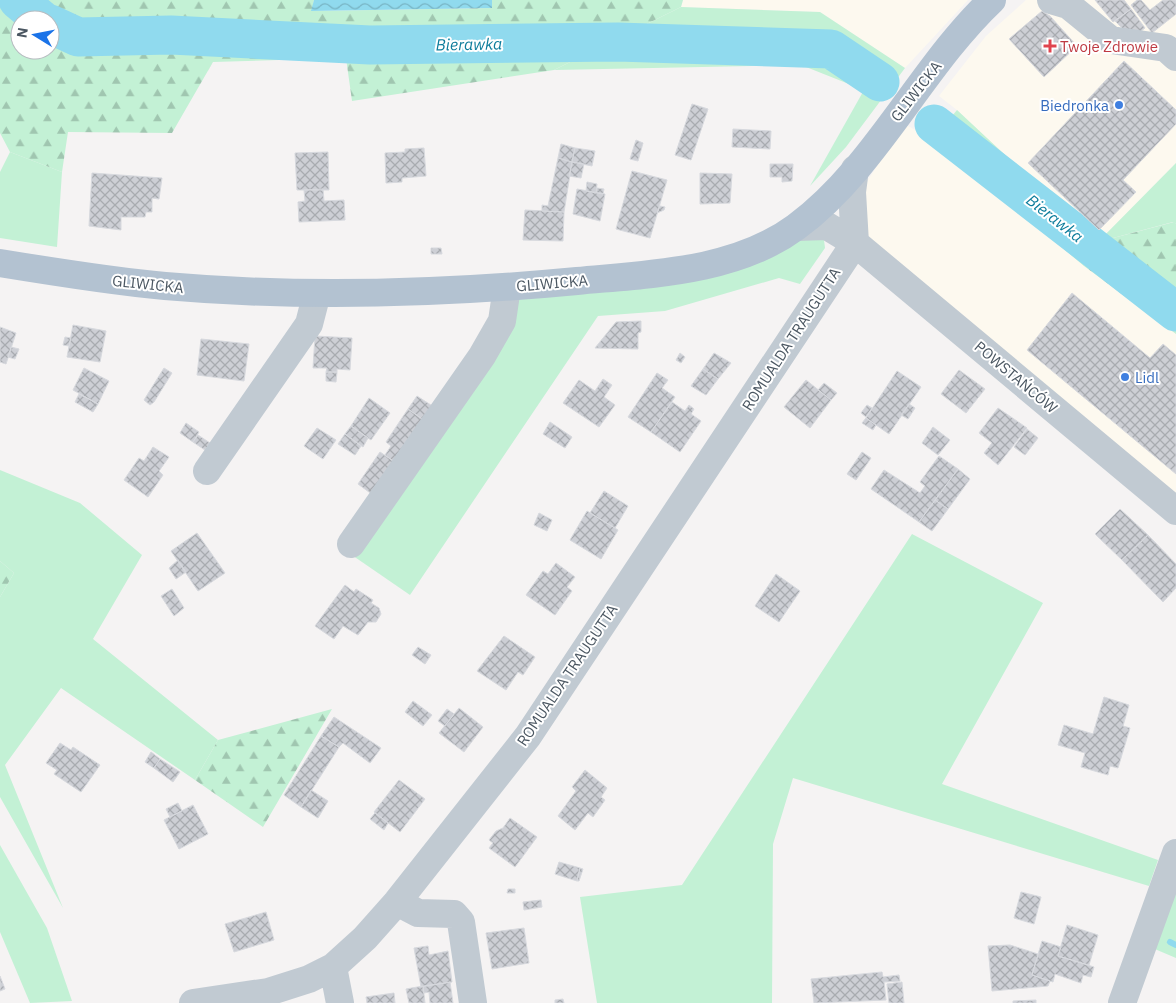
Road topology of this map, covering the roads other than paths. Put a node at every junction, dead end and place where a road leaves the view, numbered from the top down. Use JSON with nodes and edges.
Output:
{"nodes":[{"id":1,"x":992,"y":0,"type":"edge"},
{"id":2,"x":1062,"y":2,"type":"edge"},
{"id":3,"x":1176,"y":58,"type":"edge"},
{"id":4,"x":855,"y":169,"type":"junction"},
{"id":5,"x":797,"y":227,"type":"junction"},
{"id":6,"x":855,"y":243,"type":"junction"},
{"id":7,"x":0,"y":263,"type":"edge"},
{"id":8,"x":507,"y":288,"type":"junction"},
{"id":9,"x":317,"y":293,"type":"junction"},
{"id":10,"x":207,"y":471,"type":"dead end"},
{"id":11,"x":1176,"y":510,"type":"edge"},
{"id":12,"x":351,"y":544,"type":"dead end"},
{"id":13,"x":1176,"y":853,"type":"edge"},
{"id":14,"x":397,"y":902,"type":"junction"},
{"id":15,"x":333,"y":967,"type":"junction"},
{"id":16,"x":193,"y":1003,"type":"edge"},
{"id":17,"x":340,"y":1003,"type":"edge"},
{"id":18,"x":473,"y":1003,"type":"edge"},
{"id":19,"x":1122,"y":1003,"type":"edge"}],
"edges":[{"from":1,"to":4,"type":"main road","name":"GLIWICKA"},
{"from":2,"to":3,"type":"street"},
{"from":4,"to":5,"type":"main road","name":"GLIWICKA"},
{"from":4,"to":6,"type":"street"},
{"from":5,"to":6,"type":"street","name":"POWSTAŃCÓW"},
{"from":5,"to":8,"type":"main road","name":"GLIWICKA"},
{"from":6,"to":11,"type":"street","name":"POWSTAŃCÓW"},
{"from":6,"to":14,"type":"street","name":"ROMUALDA TRAUGUTTA"},
{"from":7,"to":9,"type":"main road","name":"GLIWICKA"},
{"from":8,"to":9,"type":"main road","name":"GLIWICKA"},
{"from":8,"to":12,"type":"street"},
{"from":9,"to":10,"type":"street"},
{"from":13,"to":19,"type":"street"},
{"from":14,"to":15,"type":"street","name":"ROMUALDA TRAUGUTTA"},
{"from":14,"to":18,"type":"street"},
{"from":15,"to":16,"type":"street","name":"ROMUALDA TRAUGUTTA"},
{"from":15,"to":17,"type":"street"}]}
